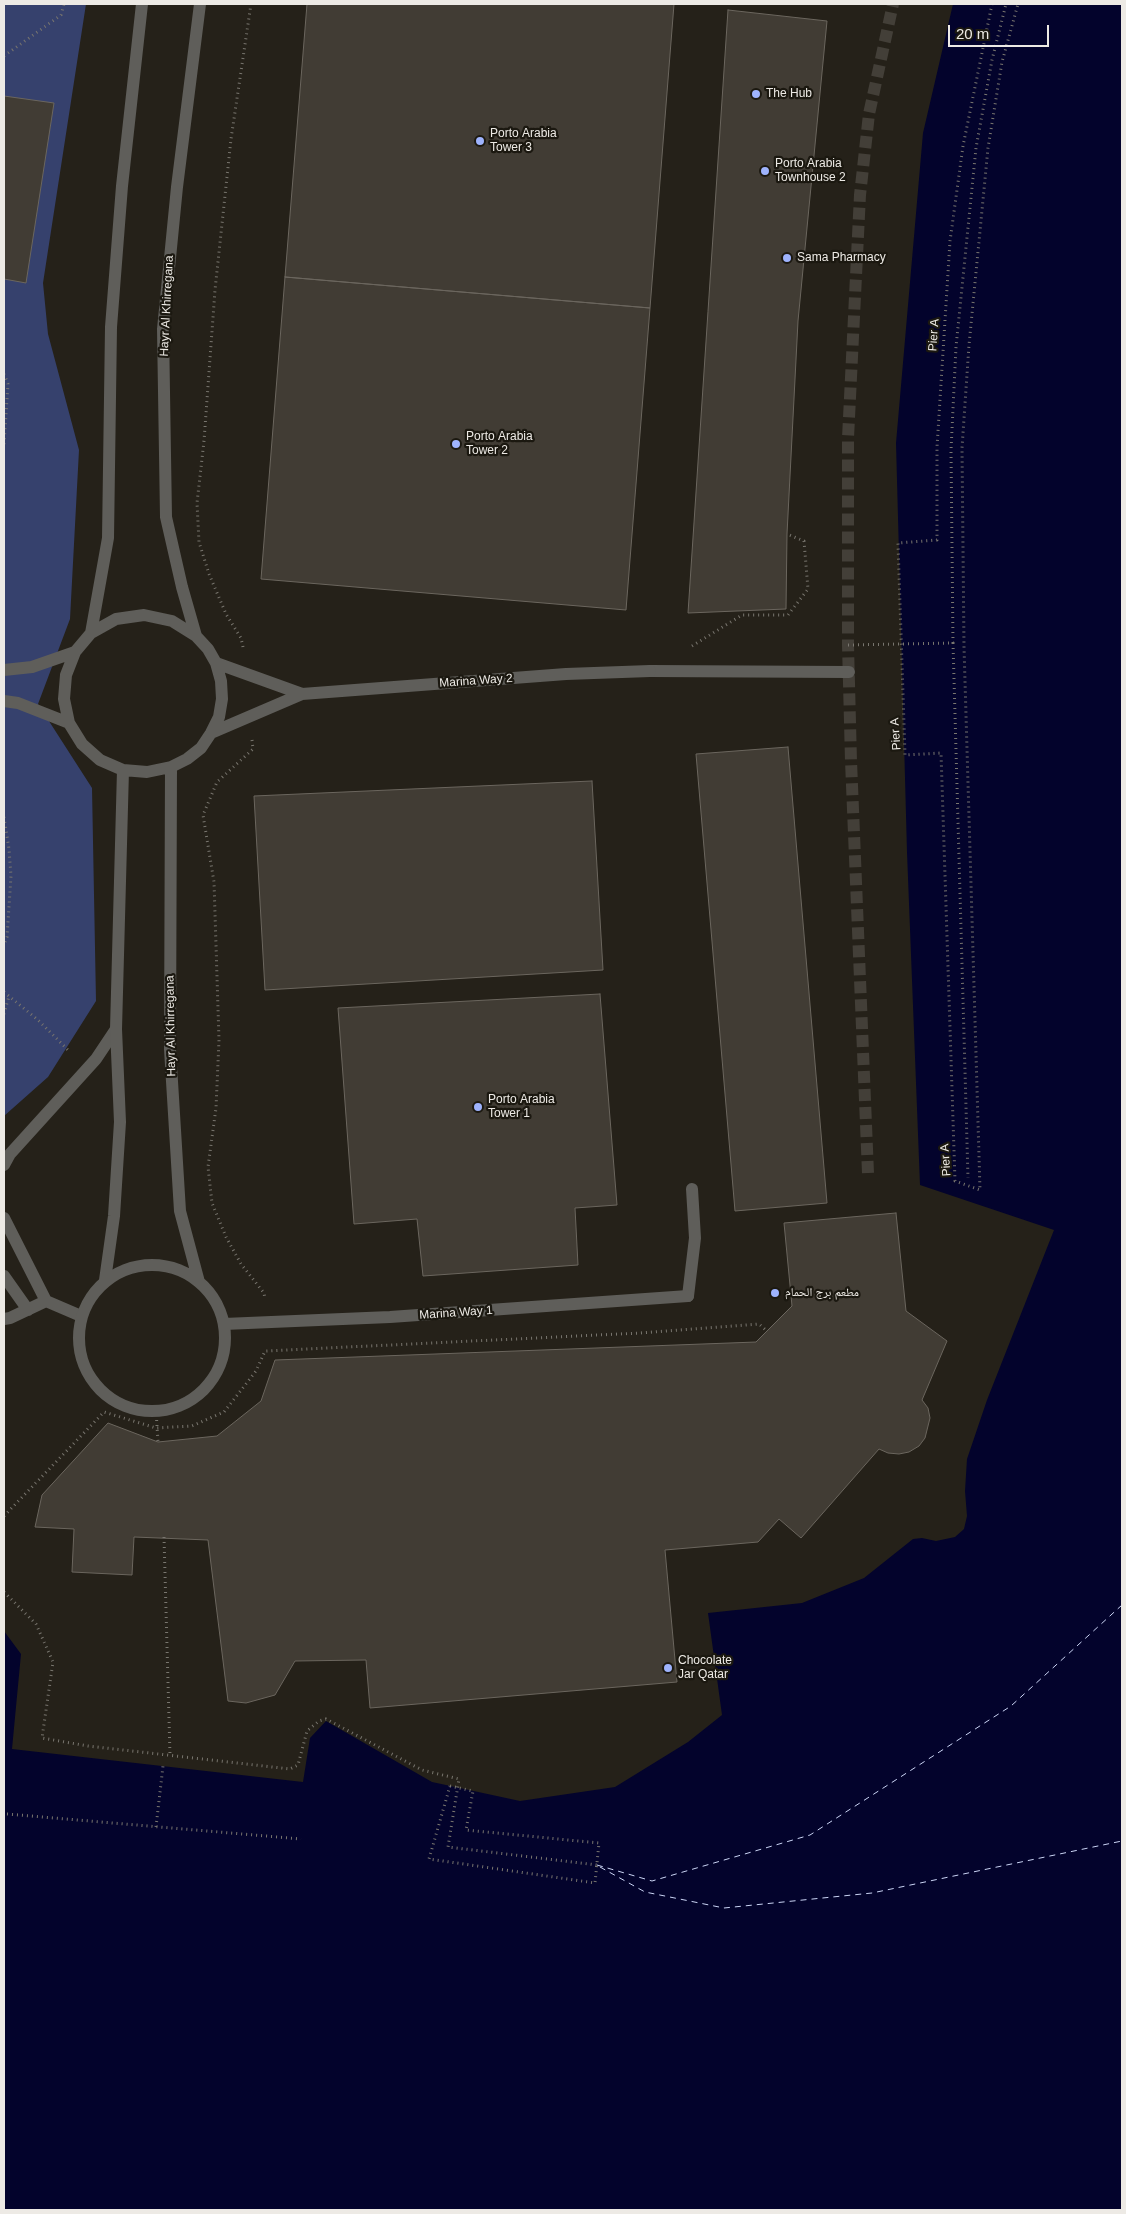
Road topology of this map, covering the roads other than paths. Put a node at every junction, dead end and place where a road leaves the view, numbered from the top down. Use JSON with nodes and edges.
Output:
{"nodes":[{"id":1,"x":142,"y":4,"type":"edge"},
{"id":2,"x":200,"y":4,"type":"edge"},
{"id":3,"x":91,"y":634,"type":"junction"},
{"id":4,"x":196,"y":636,"type":"junction"},
{"id":5,"x":76,"y":652,"type":"junction"},
{"id":6,"x":216,"y":663,"type":"junction"},
{"id":7,"x":4,"y":670,"type":"edge"},
{"id":8,"x":849,"y":672,"type":"dead end"},
{"id":9,"x":302,"y":694,"type":"junction"},
{"id":10,"x":4,"y":701,"type":"edge"},
{"id":11,"x":69,"y":723,"type":"junction"},
{"id":12,"x":212,"y":733,"type":"junction"},
{"id":13,"x":171,"y":767,"type":"junction"},
{"id":14,"x":123,"y":770,"type":"junction"},
{"id":15,"x":116,"y":1029,"type":"junction"},
{"id":16,"x":4,"y":1165,"type":"edge"},
{"id":17,"x":692,"y":1189,"type":"dead end"},
{"id":18,"x":4,"y":1218,"type":"edge"},
{"id":19,"x":4,"y":1276,"type":"edge"},
{"id":20,"x":105,"y":1280,"type":"junction"},
{"id":21,"x":199,"y":1282,"type":"junction"},
{"id":22,"x":46,"y":1301,"type":"junction"},
{"id":23,"x":28,"y":1310,"type":"junction"},
{"id":24,"x":81,"y":1316,"type":"junction"},
{"id":25,"x":4,"y":1319,"type":"edge"},
{"id":26,"x":224,"y":1324,"type":"junction"}],
"edges":[{"from":1,"to":3,"type":"street"},
{"from":2,"to":4,"type":"street","name":"Hayr Al Khirregana"},
{"from":3,"to":4,"type":"street"},
{"from":3,"to":5,"type":"street"},
{"from":4,"to":6,"type":"street"},
{"from":5,"to":7,"type":"street"},
{"from":5,"to":11,"type":"street"},
{"from":6,"to":9,"type":"street","name":"Marina Way 2"},
{"from":6,"to":12,"type":"street"},
{"from":8,"to":9,"type":"street","name":"Marina Way 2"},
{"from":9,"to":12,"type":"street","name":"Marina Way 2"},
{"from":10,"to":11,"type":"street"},
{"from":11,"to":14,"type":"street"},
{"from":12,"to":13,"type":"street"},
{"from":13,"to":14,"type":"street"},
{"from":13,"to":21,"type":"street","name":"Hayr Al Khirregana"},
{"from":14,"to":15,"type":"street"},
{"from":15,"to":16,"type":"street"},
{"from":15,"to":20,"type":"street"},
{"from":17,"to":26,"type":"street","name":"Marina Way 1"},
{"from":18,"to":22,"type":"street"},
{"from":19,"to":23,"type":"street"},
{"from":20,"to":21,"type":"street"},
{"from":20,"to":24,"type":"street"},
{"from":21,"to":26,"type":"street"},
{"from":22,"to":23,"type":"street"},
{"from":22,"to":24,"type":"street"},
{"from":23,"to":25,"type":"street"},
{"from":24,"to":26,"type":"street"}]}
